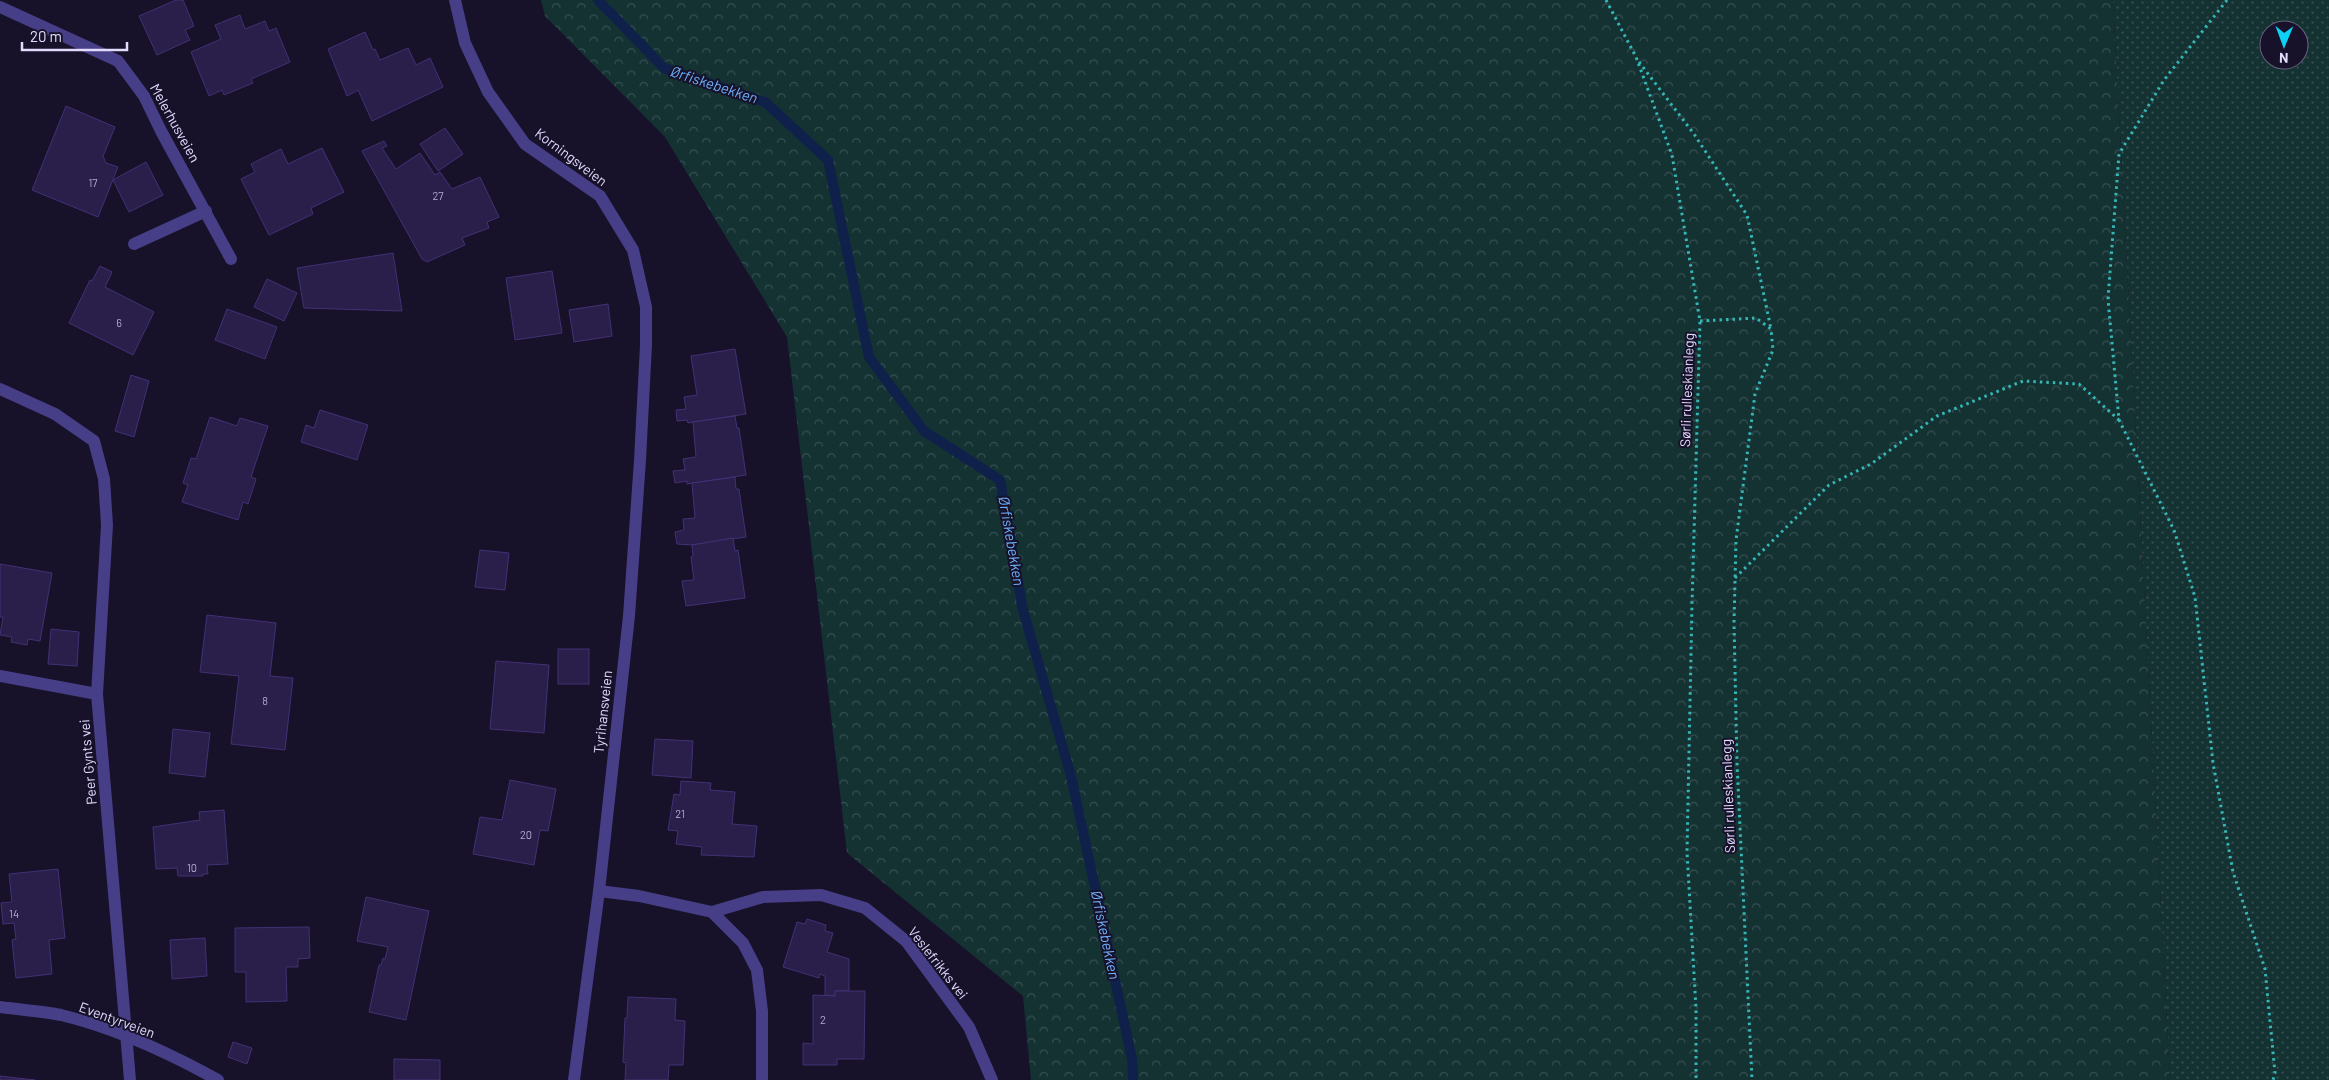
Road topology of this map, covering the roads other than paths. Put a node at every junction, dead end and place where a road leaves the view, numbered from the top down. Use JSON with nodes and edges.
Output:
{"nodes":[{"id":1,"x":455,"y":0,"type":"edge"},
{"id":2,"x":0,"y":7,"type":"edge"},
{"id":3,"x":206,"y":211,"type":"junction"},
{"id":4,"x":134,"y":244,"type":"dead end"},
{"id":5,"x":231,"y":259,"type":"dead end"},
{"id":6,"x":646,"y":345,"type":"joint"},
{"id":7,"x":0,"y":389,"type":"edge"},
{"id":8,"x":0,"y":676,"type":"edge"},
{"id":9,"x":97,"y":694,"type":"junction"},
{"id":10,"x":599,"y":891,"type":"junction"},
{"id":11,"x":712,"y":912,"type":"junction"},
{"id":12,"x":0,"y":1007,"type":"edge"},
{"id":13,"x":127,"y":1036,"type":"junction"},
{"id":14,"x":130,"y":1080,"type":"edge"},
{"id":15,"x":218,"y":1080,"type":"edge"},
{"id":16,"x":574,"y":1080,"type":"edge"},
{"id":17,"x":762,"y":1080,"type":"edge"},
{"id":18,"x":992,"y":1080,"type":"edge"}],
"edges":[{"from":1,"to":6,"type":"street","name":"Korningsveien"},
{"from":2,"to":3,"type":"street","name":"Melerhusveien"},
{"from":3,"to":4,"type":"street"},
{"from":3,"to":5,"type":"street","name":"Melerhusveien"},
{"from":6,"to":10,"type":"street","name":"Tyrihansveien"},
{"from":7,"to":9,"type":"street","name":"Peer Gynts vei"},
{"from":8,"to":9,"type":"street"},
{"from":9,"to":13,"type":"street","name":"Peer Gynts vei"},
{"from":10,"to":11,"type":"street","name":"Veslefrikks vei"},
{"from":10,"to":16,"type":"street","name":"Tyrihansveien"},
{"from":11,"to":17,"type":"street"},
{"from":11,"to":18,"type":"street","name":"Veslefrikks vei"},
{"from":12,"to":13,"type":"street","name":"Eventyrveien"},
{"from":13,"to":14,"type":"street","name":"Peer Gynts vei"},
{"from":13,"to":15,"type":"street","name":"Eventyrveien"}]}
